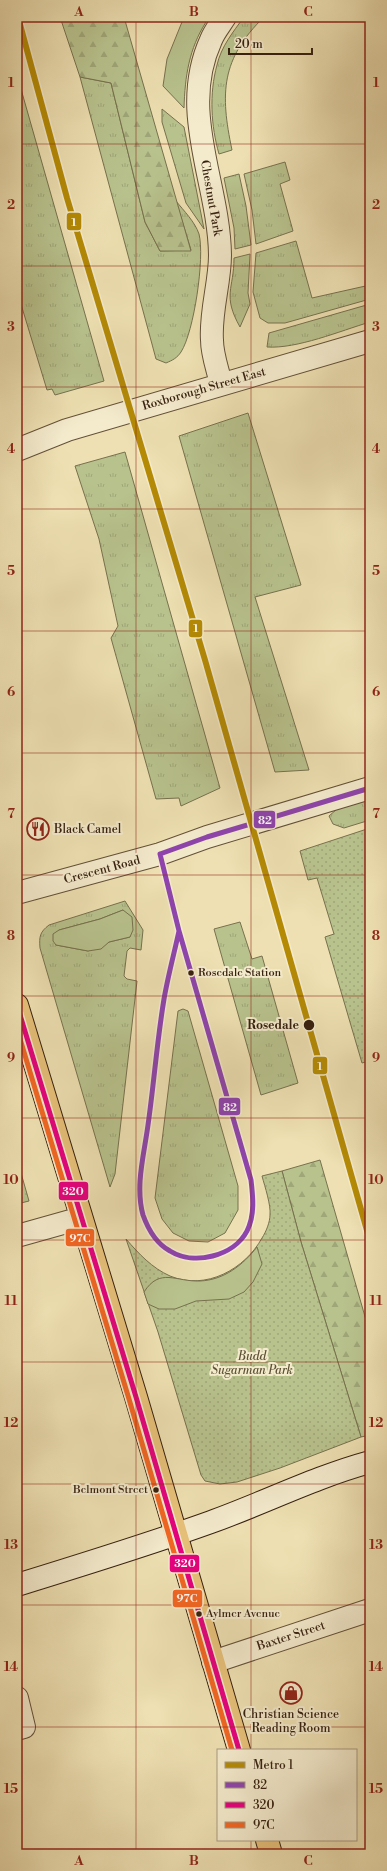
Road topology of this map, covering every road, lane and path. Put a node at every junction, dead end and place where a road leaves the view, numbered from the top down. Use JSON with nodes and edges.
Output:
{"nodes":[{"id":1,"x":225,"y":17,"type":"edge"},
{"id":2,"x":370,"y":341,"type":"edge"},
{"id":3,"x":221,"y":384,"type":"junction"},
{"id":4,"x":17,"y":450,"type":"edge"},
{"id":5,"x":370,"y":788,"type":"edge"},
{"id":6,"x":17,"y":893,"type":"edge"},
{"id":7,"x":17,"y":1005,"type":"edge"},
{"id":8,"x":81,"y":1218,"type":"junction"},
{"id":9,"x":17,"y":1236,"type":"edge"},
{"id":10,"x":370,"y":1462,"type":"edge"},
{"id":11,"x":175,"y":1533,"type":"junction"},
{"id":12,"x":17,"y":1586,"type":"edge"},
{"id":13,"x":370,"y":1610,"type":"edge"},
{"id":14,"x":213,"y":1662,"type":"junction"},
{"id":15,"x":17,"y":1698,"type":"edge"},
{"id":16,"x":21,"y":1728,"type":"edge"},
{"id":17,"x":239,"y":1749,"type":"edge"},
{"id":18,"x":266,"y":1841,"type":"edge"},
{"id":19,"x":271,"y":1854,"type":"edge"}],
"edges":[{"from":1,"to":3,"type":"street","name":"Chestnut Park"},
{"from":2,"to":3,"type":"street","name":"Roxborough Street East"},
{"from":3,"to":4,"type":"street","name":"Roxborough Street East"},
{"from":5,"to":6,"type":"street","name":"Crescent Road"},
{"from":7,"to":8,"type":"main road"},
{"from":8,"to":9,"type":"street"},
{"from":8,"to":11,"type":"main road"},
{"from":10,"to":11,"type":"street"},
{"from":11,"to":12,"type":"street"},
{"from":11,"to":14,"type":"main road"},
{"from":13,"to":14,"type":"street","name":"Baxter Street"},
{"from":14,"to":17,"type":"main road"},
{"from":15,"to":16,"type":"street"},
{"from":18,"to":19,"type":"main road"}]}
